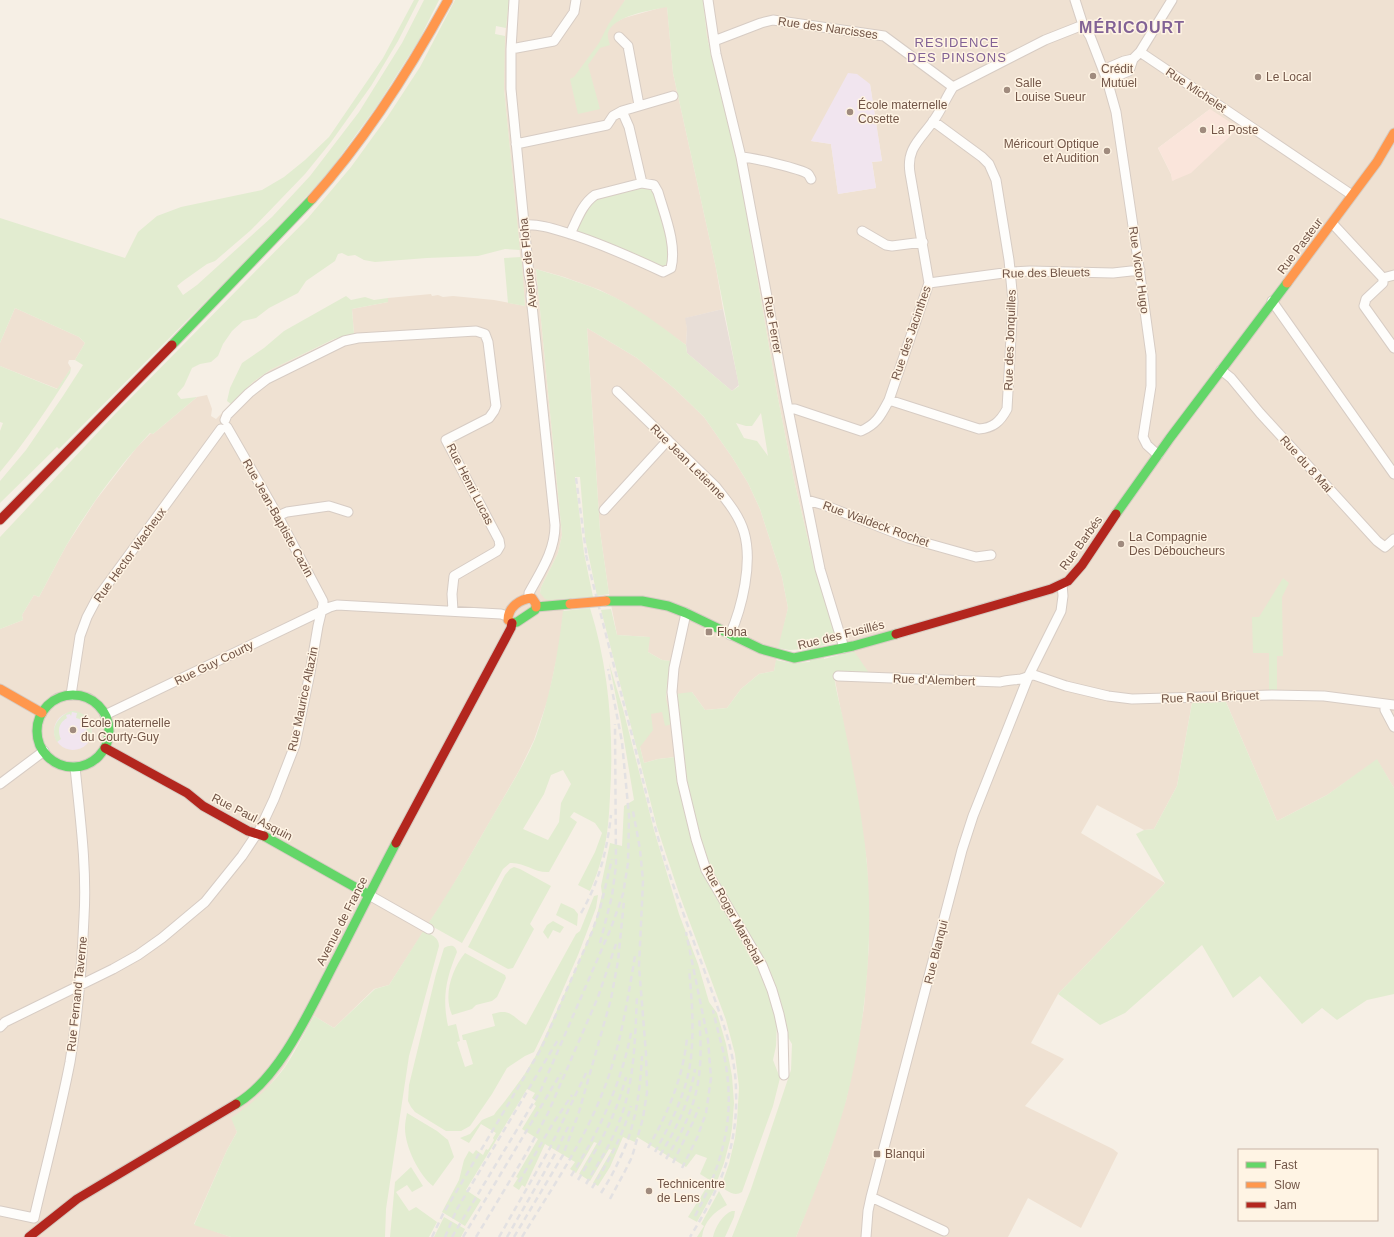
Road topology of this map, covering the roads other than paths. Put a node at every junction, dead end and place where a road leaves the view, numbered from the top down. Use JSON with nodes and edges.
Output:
{"nodes":[{"id":1,"x":448,"y":0,"type":"edge"},
{"id":2,"x":514,"y":0,"type":"edge"},
{"id":3,"x":576,"y":0,"type":"edge"},
{"id":4,"x":708,"y":0,"type":"edge"},
{"id":5,"x":1075,"y":0,"type":"edge"},
{"id":6,"x":1172,"y":0,"type":"edge"},
{"id":7,"x":1083,"y":25,"type":"junction"},
{"id":8,"x":619,"y":37,"type":"dead end"},
{"id":9,"x":714,"y":41,"type":"junction"},
{"id":10,"x":511,"y":49,"type":"junction"},
{"id":11,"x":1137,"y":56,"type":"junction"},
{"id":12,"x":1103,"y":70,"type":"junction"},
{"id":13,"x":1107,"y":80,"type":"junction"},
{"id":14,"x":953,"y":87,"type":"junction"},
{"id":15,"x":673,"y":96,"type":"dead end"},
{"id":16,"x":639,"y":105,"type":"junction"},
{"id":17,"x":622,"y":111,"type":"junction"},
{"id":18,"x":933,"y":121,"type":"junction"},
{"id":19,"x":1394,"y":133,"type":"edge"},
{"id":20,"x":516,"y":144,"type":"junction"},
{"id":21,"x":741,"y":157,"type":"junction"},
{"id":22,"x":812,"y":179,"type":"dead end"},
{"id":23,"x":642,"y":183,"type":"junction"},
{"id":24,"x":1352,"y":195,"type":"junction"},
{"id":25,"x":1332,"y":223,"type":"junction"},
{"id":26,"x":525,"y":225,"type":"junction"},
{"id":27,"x":862,"y":231,"type":"dead end"},
{"id":28,"x":570,"y":234,"type":"junction"},
{"id":29,"x":923,"y":242,"type":"junction"},
{"id":30,"x":1140,"y":270,"type":"junction"},
{"id":31,"x":1010,"y":272,"type":"junction"},
{"id":32,"x":1394,"y":275,"type":"edge"},
{"id":33,"x":1383,"y":278,"type":"junction"},
{"id":34,"x":929,"y":283,"type":"junction"},
{"id":35,"x":1272,"y":301,"type":"junction"},
{"id":36,"x":344,"y":341,"type":"joint"},
{"id":37,"x":1394,"y":348,"type":"edge"},
{"id":38,"x":1221,"y":370,"type":"junction"},
{"id":39,"x":617,"y":391,"type":"dead end"},
{"id":40,"x":889,"y":400,"type":"junction"},
{"id":41,"x":788,"y":409,"type":"junction"},
{"id":42,"x":224,"y":425,"type":"junction"},
{"id":43,"x":668,"y":440,"type":"junction"},
{"id":44,"x":1158,"y":455,"type":"junction"},
{"id":45,"x":1394,"y":474,"type":"edge"},
{"id":46,"x":807,"y":500,"type":"junction"},
{"id":47,"x":604,"y":510,"type":"dead end"},
{"id":48,"x":348,"y":512,"type":"dead end"},
{"id":49,"x":278,"y":516,"type":"junction"},
{"id":50,"x":0,"y":520,"type":"edge"},
{"id":51,"x":1394,"y":539,"type":"edge"},
{"id":52,"x":991,"y":555,"type":"dead end"},
{"id":53,"x":1062,"y":584,"type":"junction"},
{"id":54,"x":529,"y":598,"type":"junction"},
{"id":55,"x":536,"y":607,"type":"junction"},
{"id":56,"x":322,"y":610,"type":"junction"},
{"id":57,"x":453,"y":611,"type":"junction"},
{"id":58,"x":686,"y":613,"type":"junction"},
{"id":59,"x":510,"y":620,"type":"junction"},
{"id":60,"x":730,"y":635,"type":"junction"},
{"id":61,"x":844,"y":648,"type":"junction"},
{"id":62,"x":1029,"y":675,"type":"junction"},
{"id":63,"x":838,"y":676,"type":"dead end"},
{"id":64,"x":0,"y":690,"type":"edge"},
{"id":65,"x":71,"y":695,"type":"junction"},
{"id":66,"x":1390,"y":705,"type":"edge"},
{"id":67,"x":42,"y":714,"type":"junction"},
{"id":68,"x":105,"y":715,"type":"junction"},
{"id":69,"x":1394,"y":727,"type":"edge"},
{"id":70,"x":105,"y":748,"type":"junction"},
{"id":71,"x":44,"y":751,"type":"junction"},
{"id":72,"x":75,"y":767,"type":"junction"},
{"id":73,"x":0,"y":784,"type":"edge"},
{"id":74,"x":257,"y":834,"type":"junction"},
{"id":75,"x":369,"y":895,"type":"junction"},
{"id":76,"x":429,"y":929,"type":"dead end"},
{"id":77,"x":80,"y":985,"type":"junction"},
{"id":78,"x":2,"y":1023,"type":"edge"},
{"id":79,"x":784,"y":1075,"type":"dead end"},
{"id":80,"x":871,"y":1197,"type":"junction"},
{"id":81,"x":0,"y":1211,"type":"edge"},
{"id":82,"x":34,"y":1218,"type":"junction"},
{"id":83,"x":40,"y":1228,"type":"junction"},
{"id":84,"x":944,"y":1231,"type":"dead end"},
{"id":85,"x":29,"y":1237,"type":"edge"},
{"id":86,"x":866,"y":1237,"type":"edge"}],
"edges":[{"from":1,"to":50,"type":"street"},
{"from":2,"to":10,"type":"street","name":"Avenue de Floha"},
{"from":3,"to":10,"type":"street"},
{"from":4,"to":9,"type":"street","name":"Rue Ferrer"},
{"from":5,"to":7,"type":"street","name":"Rue Victor Hugo"},
{"from":6,"to":11,"type":"street"},
{"from":7,"to":12,"type":"street","name":"Rue Victor Hugo"},
{"from":7,"to":14,"type":"street"},
{"from":8,"to":16,"type":"street"},
{"from":9,"to":14,"type":"street","name":"Rue des Narcisses"},
{"from":9,"to":21,"type":"street","name":"Rue Ferrer"},
{"from":10,"to":20,"type":"street","name":"Avenue de Floha"},
{"from":11,"to":12,"type":"street"},
{"from":11,"to":13,"type":"street"},
{"from":11,"to":24,"type":"street","name":"Rue Michelet"},
{"from":12,"to":13,"type":"street","name":"Rue Victor Hugo"},
{"from":13,"to":30,"type":"street","name":"Rue Victor Hugo"},
{"from":14,"to":18,"type":"street","name":"Rue des Jacinthes"},
{"from":15,"to":16,"type":"street"},
{"from":16,"to":17,"type":"street"},
{"from":17,"to":20,"type":"street"},
{"from":17,"to":23,"type":"street"},
{"from":18,"to":29,"type":"street","name":"Rue des Jacinthes"},
{"from":18,"to":31,"type":"street","name":"Rue des Jonquilles"},
{"from":19,"to":24,"type":"street","name":"Rue Pasteur"},
{"from":20,"to":26,"type":"street","name":"Avenue de Floha"},
{"from":21,"to":22,"type":"street"},
{"from":21,"to":41,"type":"street","name":"Rue Ferrer"},
{"from":23,"to":28,"type":"street"},
{"from":23,"to":28,"type":"street"},
{"from":24,"to":25,"type":"street","name":"Rue Pasteur"},
{"from":25,"to":33,"type":"street"},
{"from":25,"to":35,"type":"street","name":"Rue Pasteur"},
{"from":26,"to":28,"type":"street"},
{"from":26,"to":54,"type":"street","name":"Avenue de Floha"},
{"from":27,"to":29,"type":"street"},
{"from":29,"to":34,"type":"street","name":"Rue des Jacinthes"},
{"from":30,"to":31,"type":"street","name":"Rue des Bleuets"},
{"from":30,"to":44,"type":"street","name":"Rue Victor Hugo"},
{"from":31,"to":34,"type":"street","name":"Rue des Bleuets"},
{"from":31,"to":40,"type":"street","name":"Rue des Jonquilles"},
{"from":32,"to":33,"type":"street"},
{"from":33,"to":37,"type":"street"},
{"from":34,"to":40,"type":"street","name":"Rue des Jacinthes"},
{"from":35,"to":38,"type":"street","name":"Rue Pasteur"},
{"from":35,"to":45,"type":"street"},
{"from":36,"to":42,"type":"street","name":"Rue Hector Wacheux"},
{"from":36,"to":57,"type":"street","name":"Rue Henri Lucas"},
{"from":38,"to":44,"type":"street","name":"Rue Pasteur"},
{"from":38,"to":51,"type":"street","name":"Rue du 8 Mai"},
{"from":39,"to":43,"type":"street","name":"Rue Jean Letienne"},
{"from":40,"to":41,"type":"street","name":"Rue des Jacinthes"},
{"from":41,"to":46,"type":"street","name":"Rue Ferrer"},
{"from":42,"to":49,"type":"street","name":"Rue Jean-Baptiste Cazin"},
{"from":42,"to":65,"type":"street","name":"Rue Hector Wacheux"},
{"from":43,"to":47,"type":"street"},
{"from":43,"to":60,"type":"street","name":"Rue Jean Letienne"},
{"from":44,"to":53,"type":"street","name":"Rue Barbés"},
{"from":46,"to":52,"type":"street","name":"Rue Waldeck Rochet"},
{"from":46,"to":61,"type":"street","name":"Rue Ferrer"},
{"from":48,"to":49,"type":"street"},
{"from":49,"to":56,"type":"street","name":"Rue Jean-Baptiste Cazin"},
{"from":53,"to":61,"type":"street","name":"Rue des Fusillés"},
{"from":53,"to":62,"type":"street","name":"Rue Barbés"},
{"from":54,"to":55,"type":"street"},
{"from":54,"to":59,"type":"street"},
{"from":55,"to":58,"type":"street","name":"Rue des Fusillés","bridge":true},
{"from":55,"to":59,"type":"street"},
{"from":56,"to":57,"type":"street","name":"Rue Guy Courty"},
{"from":56,"to":68,"type":"street","name":"Rue Guy Courty"},
{"from":56,"to":74,"type":"street","name":"Rue Maurice Altazin"},
{"from":57,"to":59,"type":"street","name":"Rue Guy Courty"},
{"from":58,"to":60,"type":"street","name":"Rue des Fusillés"},
{"from":58,"to":79,"type":"street","name":"Rue Roger Marechal"},
{"from":59,"to":75,"type":"street","name":"Avenue de France"},
{"from":60,"to":61,"type":"street","name":"Rue des Fusillés"},
{"from":62,"to":63,"type":"street","name":"Rue d'Alembert"},
{"from":62,"to":66,"type":"street","name":"Rue Raoul Briquet"},
{"from":62,"to":80,"type":"street","name":"Rue Blanqui"},
{"from":64,"to":67,"type":"street"},
{"from":65,"to":67,"type":"street"},
{"from":65,"to":68,"type":"street"},
{"from":66,"to":69,"type":"street"},
{"from":67,"to":71,"type":"street"},
{"from":68,"to":70,"type":"street"},
{"from":70,"to":72,"type":"street"},
{"from":70,"to":74,"type":"street","name":"Rue Paul Asquin"},
{"from":71,"to":72,"type":"street"},
{"from":71,"to":73,"type":"street"},
{"from":72,"to":77,"type":"street","name":"Rue Fernand Taverne"},
{"from":74,"to":75,"type":"street","name":"Rue Paul Asquin"},
{"from":74,"to":77,"type":"street","name":"Rue Maurice Altazin"},
{"from":75,"to":76,"type":"street"},
{"from":75,"to":83,"type":"street","name":"Avenue de France"},
{"from":77,"to":78,"type":"street","name":"Rue Maurice Altazin"},
{"from":77,"to":82,"type":"street","name":"Rue Fernand Taverne"},
{"from":80,"to":84,"type":"street"},
{"from":80,"to":86,"type":"street","name":"Rue Blanqui"},
{"from":81,"to":82,"type":"street"},
{"from":82,"to":83,"type":"street"},
{"from":83,"to":85,"type":"street","name":"Avenue de France"}]}
